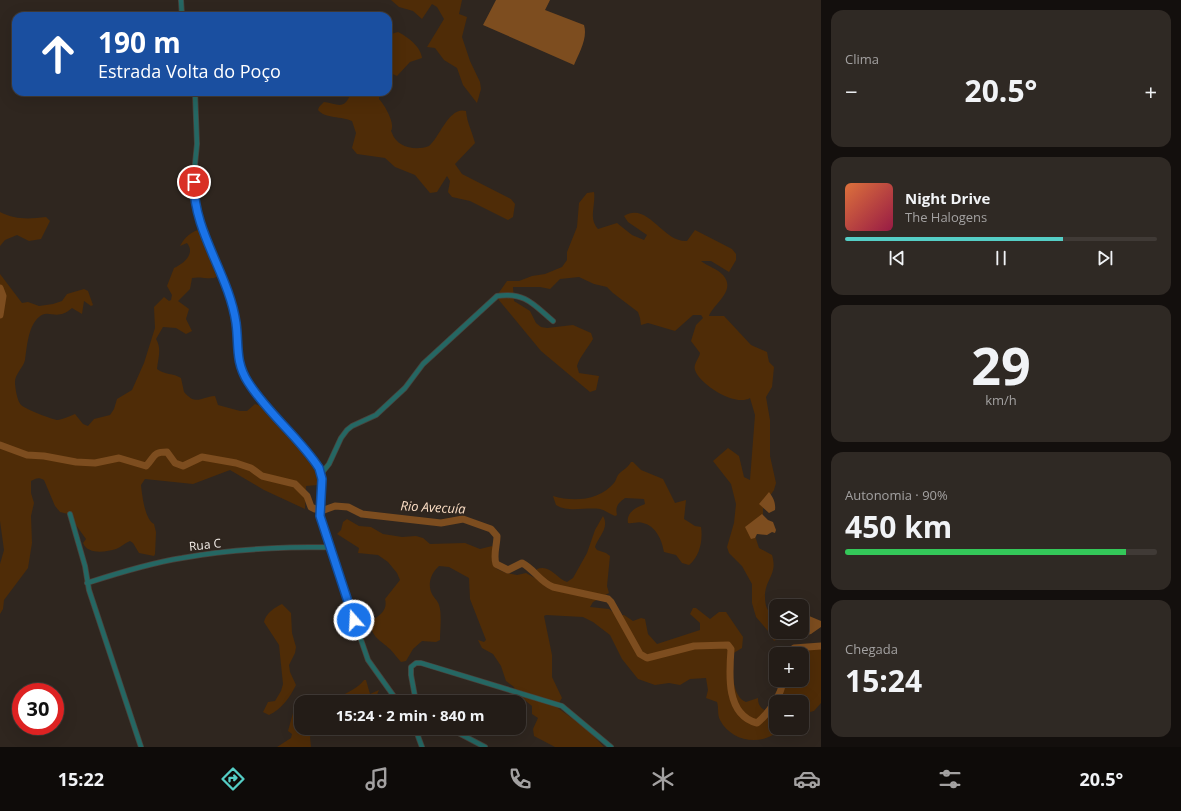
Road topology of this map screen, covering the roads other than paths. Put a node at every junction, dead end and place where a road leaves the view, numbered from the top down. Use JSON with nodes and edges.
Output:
{"nodes":[{"id":1,"x":181,"y":0,"type":"edge"},
{"id":2,"x":182,"y":12,"type":"edge"},
{"id":3,"x":195,"y":96,"type":"edge"},
{"id":4,"x":553,"y":321,"type":"dead end"},
{"id":5,"x":321,"y":474,"type":"junction"},
{"id":6,"x":70,"y":514,"type":"dead end"},
{"id":7,"x":329,"y":546,"type":"junction"},
{"id":8,"x":87,"y":583,"type":"junction"},
{"id":9,"x":393,"y":695,"type":"edge"},
{"id":10,"x":415,"y":695,"type":"edge"},
{"id":11,"x":526,"y":695,"type":"edge"},
{"id":12,"x":526,"y":695,"type":"edge"},
{"id":13,"x":418,"y":735,"type":"edge"},
{"id":14,"x":462,"y":735,"type":"edge"},
{"id":15,"x":141,"y":747,"type":"edge"},
{"id":16,"x":422,"y":747,"type":"edge"},
{"id":17,"x":485,"y":747,"type":"edge"},
{"id":18,"x":611,"y":747,"type":"edge"}],
"edges":[{"from":1,"to":2,"type":"street"},
{"from":3,"to":5,"type":"street"},
{"from":4,"to":5,"type":"street"},
{"from":5,"to":7,"type":"street"},
{"from":6,"to":8,"type":"street"},
{"from":7,"to":8,"type":"street","name":"Rua C"},
{"from":7,"to":9,"type":"street"},
{"from":8,"to":15,"type":"street"},
{"from":10,"to":11,"type":"street"},
{"from":12,"to":18,"type":"street"},
{"from":13,"to":16,"type":"street"},
{"from":14,"to":17,"type":"street"}]}
